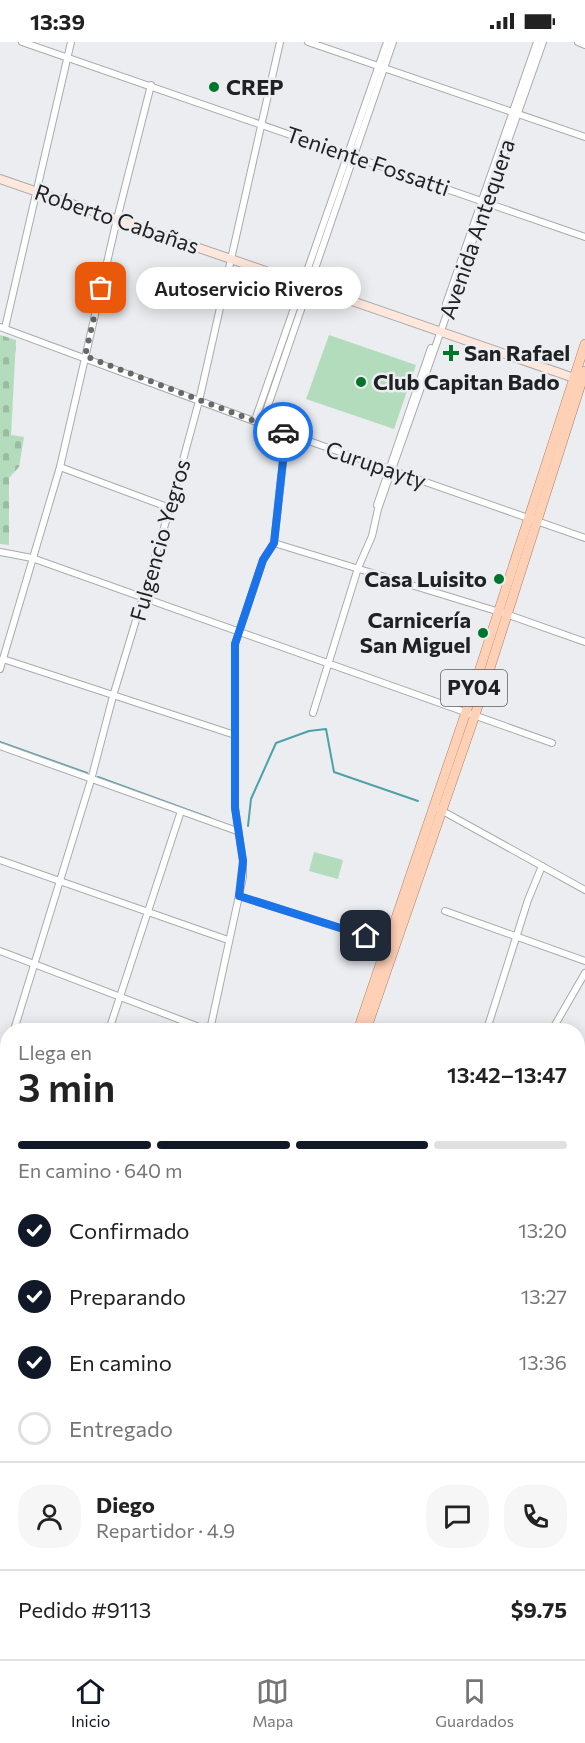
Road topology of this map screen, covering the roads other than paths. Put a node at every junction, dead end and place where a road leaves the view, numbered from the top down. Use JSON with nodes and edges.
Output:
{"nodes":[{"id":1,"x":22,"y":42,"type":"edge"},
{"id":2,"x":70,"y":42,"type":"edge"},
{"id":3,"x":280,"y":42,"type":"edge"},
{"id":4,"x":308,"y":42,"type":"edge"},
{"id":5,"x":387,"y":42,"type":"edge"},
{"id":6,"x":393,"y":42,"type":"edge"},
{"id":7,"x":537,"y":42,"type":"edge"},
{"id":8,"x":543,"y":42,"type":"edge"},
{"id":9,"x":578,"y":42,"type":"edge"},
{"id":10,"x":585,"y":45,"type":"edge"},
{"id":11,"x":66,"y":57,"type":"junction"},
{"id":12,"x":381,"y":67,"type":"junction"},
{"id":13,"x":151,"y":86,"type":"junction"},
{"id":14,"x":514,"y":113,"type":"junction"},
{"id":15,"x":262,"y":123,"type":"junction"},
{"id":16,"x":585,"y":136,"type":"edge"},
{"id":17,"x":349,"y":156,"type":"junction"},
{"id":18,"x":0,"y":178,"type":"edge"},
{"id":19,"x":36,"y":191,"type":"junction"},
{"id":20,"x":485,"y":202,"type":"junction"},
{"id":21,"x":117,"y":219,"type":"junction"},
{"id":22,"x":585,"y":237,"type":"edge"},
{"id":23,"x":230,"y":259,"type":"junction"},
{"id":24,"x":305,"y":284,"type":"junction"},
{"id":25,"x":3,"y":328,"type":"edge"},
{"id":26,"x":439,"y":332,"type":"junction"},
{"id":27,"x":585,"y":344,"type":"edge"},
{"id":28,"x":85,"y":356,"type":"junction"},
{"id":29,"x":585,"y":371,"type":"edge"},
{"id":30,"x":574,"y":378,"type":"junction"},
{"id":31,"x":582,"y":395,"type":"edge"},
{"id":32,"x":199,"y":401,"type":"junction"},
{"id":33,"x":258,"y":421,"type":"junction"},
{"id":34,"x":286,"y":433,"type":"junction"},
{"id":35,"x":60,"y":467,"type":"junction"},
{"id":36,"x":390,"y":470,"type":"junction"},
{"id":37,"x":171,"y":508,"type":"junction"},
{"id":38,"x":532,"y":519,"type":"junction"},
{"id":39,"x":585,"y":538,"type":"edge"},
{"id":40,"x":274,"y":543,"type":"junction"},
{"id":41,"x":0,"y":552,"type":"edge"},
{"id":42,"x":32,"y":558,"type":"junction"},
{"id":43,"x":358,"y":568,"type":"junction"},
{"id":44,"x":144,"y":598,"type":"junction"},
{"id":45,"x":502,"y":613,"type":"junction"},
{"id":46,"x":237,"y":632,"type":"junction"},
{"id":47,"x":585,"y":642,"type":"edge"},
{"id":48,"x":3,"y":659,"type":"junction"},
{"id":49,"x":327,"y":665,"type":"junction"},
{"id":50,"x":0,"y":669,"type":"edge"},
{"id":51,"x":113,"y":696,"type":"junction"},
{"id":52,"x":313,"y":713,"type":"dead end"},
{"id":53,"x":470,"y":714,"type":"junction"},
{"id":54,"x":235,"y":735,"type":"junction"},
{"id":55,"x":552,"y":743,"type":"dead end"},
{"id":56,"x":0,"y":746,"type":"edge"},
{"id":57,"x":91,"y":780,"type":"junction"},
{"id":58,"x":438,"y":809,"type":"junction"},
{"id":59,"x":181,"y":811,"type":"junction"},
{"id":60,"x":237,"y":831,"type":"junction"},
{"id":61,"x":0,"y":860,"type":"edge"},
{"id":62,"x":542,"y":866,"type":"junction"},
{"id":63,"x":59,"y":881,"type":"junction"},
{"id":64,"x":585,"y":890,"type":"edge"},
{"id":65,"x":239,"y":896,"type":"junction"},
{"id":66,"x":445,"y":911,"type":"dead end"},
{"id":67,"x":148,"y":912,"type":"junction"},
{"id":68,"x":517,"y":937,"type":"junction"},
{"id":69,"x":228,"y":940,"type":"junction"},
{"id":70,"x":387,"y":943,"type":"junction"},
{"id":71,"x":0,"y":951,"type":"edge"},
{"id":72,"x":585,"y":961,"type":"edge"},
{"id":73,"x":34,"y":963,"type":"junction"},
{"id":74,"x":585,"y":973,"type":"edge"},
{"id":75,"x":120,"y":996,"type":"junction"},
{"id":76,"x":16,"y":1023,"type":"edge"},
{"id":77,"x":111,"y":1023,"type":"edge"},
{"id":78,"x":190,"y":1023,"type":"edge"},
{"id":79,"x":210,"y":1023,"type":"edge"},
{"id":80,"x":360,"y":1023,"type":"edge"},
{"id":81,"x":368,"y":1023,"type":"edge"},
{"id":82,"x":489,"y":1023,"type":"edge"},
{"id":83,"x":556,"y":1023,"type":"edge"}],
"edges":[{"from":1,"to":11,"type":"street","name":"Teniente Fossatti"},
{"from":2,"to":11,"type":"street"},
{"from":3,"to":15,"type":"street","name":"Fulgencio Yegros"},
{"from":4,"to":12,"type":"street"},
{"from":5,"to":12,"type":"street"},
{"from":6,"to":12,"type":"street"},
{"from":7,"to":14,"type":"street","name":"Avenida Antequera"},
{"from":8,"to":14,"type":"street","name":"Avenida Antequera"},
{"from":9,"to":10,"type":"street"},
{"from":11,"to":13,"type":"street","name":"Teniente Fossatti"},
{"from":11,"to":19,"type":"street"},
{"from":12,"to":14,"type":"street"},
{"from":12,"to":17,"type":"street"},
{"from":13,"to":15,"type":"street","name":"Teniente Fossatti"},
{"from":13,"to":21,"type":"street"},
{"from":14,"to":16,"type":"street"},
{"from":14,"to":20,"type":"street","name":"Avenida Antequera"},
{"from":15,"to":17,"type":"street","name":"Teniente Fossatti"},
{"from":15,"to":23,"type":"street","name":"Fulgencio Yegros"},
{"from":17,"to":20,"type":"street","name":"Teniente Fossatti"},
{"from":17,"to":24,"type":"street"},
{"from":18,"to":19,"type":"main road","name":"Roberto Cabañas"},
{"from":19,"to":21,"type":"main road","name":"Roberto Cabañas"},
{"from":19,"to":25,"type":"street"},
{"from":20,"to":22,"type":"street","name":"Teniente Fossatti"},
{"from":20,"to":26,"type":"street","name":"Avenida Antequera"},
{"from":21,"to":23,"type":"main road","name":"Roberto Cabañas"},
{"from":21,"to":28,"type":"street"},
{"from":23,"to":24,"type":"main road","name":"Roberto Cabañas"},
{"from":23,"to":32,"type":"street","name":"Fulgencio Yegros"},
{"from":24,"to":26,"type":"main road","name":"Roberto Cabañas"},
{"from":24,"to":33,"type":"street"},
{"from":25,"to":28,"type":"street","name":"Curupayty"},
{"from":26,"to":30,"type":"main road","name":"Roberto Cabañas"},
{"from":26,"to":36,"type":"street","name":"Avenida Antequera"},
{"from":27,"to":30,"type":"main road","number":"PY04"},
{"from":28,"to":32,"type":"street","name":"Curupayty"},
{"from":28,"to":35,"type":"street"},
{"from":29,"to":31,"type":"main road","number":"PY04"},
{"from":30,"to":38,"type":"main road","number":"PY04"},
{"from":31,"to":38,"type":"main road","number":"PY04"},
{"from":32,"to":33,"type":"street","name":"Curupayty"},
{"from":32,"to":37,"type":"street","name":"Fulgencio Yegros"},
{"from":33,"to":34,"type":"street","name":"Curupayty"},
{"from":34,"to":36,"type":"street","name":"Curupayty"},
{"from":34,"to":40,"type":"street"},
{"from":35,"to":37,"type":"street"},
{"from":35,"to":42,"type":"street"},
{"from":36,"to":38,"type":"street","name":"Curupayty"},
{"from":36,"to":43,"type":"street","name":"Avenida Antequera"},
{"from":37,"to":44,"type":"street","name":"Fulgencio Yegros"},
{"from":38,"to":39,"type":"street","name":"Curupayty"},
{"from":38,"to":45,"type":"main road","number":"PY04"},
{"from":40,"to":43,"type":"street"},
{"from":40,"to":46,"type":"street"},
{"from":41,"to":42,"type":"street"},
{"from":42,"to":44,"type":"street"},
{"from":42,"to":48,"type":"street"},
{"from":43,"to":45,"type":"street"},
{"from":43,"to":49,"type":"street","name":"Avenida Antequera"},
{"from":44,"to":46,"type":"street"},
{"from":44,"to":51,"type":"street","name":"Fulgencio Yegros"},
{"from":45,"to":47,"type":"street"},
{"from":45,"to":53,"type":"main road","number":"PY04"},
{"from":46,"to":49,"type":"street"},
{"from":46,"to":54,"type":"street"},
{"from":48,"to":50,"type":"street"},
{"from":48,"to":51,"type":"street"},
{"from":49,"to":52,"type":"street","name":"Avenida Antequera"},
{"from":49,"to":53,"type":"street"},
{"from":51,"to":54,"type":"street"},
{"from":51,"to":57,"type":"street","name":"Fulgencio Yegros"},
{"from":53,"to":55,"type":"street"},
{"from":53,"to":58,"type":"main road","number":"PY04"},
{"from":54,"to":60,"type":"street"},
{"from":56,"to":57,"type":"street"},
{"from":57,"to":59,"type":"street"},
{"from":57,"to":63,"type":"street","name":"Fulgencio Yegros"},
{"from":58,"to":62,"type":"street"},
{"from":58,"to":70,"type":"main road","number":"PY04"},
{"from":58,"to":81,"type":"main road","number":"PY04"},
{"from":59,"to":60,"type":"street"},
{"from":59,"to":67,"type":"street"},
{"from":60,"to":65,"type":"street"},
{"from":61,"to":63,"type":"street"},
{"from":62,"to":64,"type":"street"},
{"from":62,"to":68,"type":"street"},
{"from":63,"to":67,"type":"street"},
{"from":63,"to":73,"type":"street","name":"Fulgencio Yegros"},
{"from":65,"to":69,"type":"street"},
{"from":65,"to":70,"type":"street"},
{"from":66,"to":68,"type":"street"},
{"from":67,"to":69,"type":"street"},
{"from":67,"to":75,"type":"street"},
{"from":68,"to":72,"type":"street"},
{"from":68,"to":82,"type":"street"},
{"from":69,"to":79,"type":"street"},
{"from":70,"to":80,"type":"main road","number":"PY04"},
{"from":71,"to":73,"type":"street"},
{"from":73,"to":75,"type":"street"},
{"from":73,"to":76,"type":"street","name":"Fulgencio Yegros"},
{"from":74,"to":83,"type":"street"},
{"from":75,"to":77,"type":"street"},
{"from":75,"to":78,"type":"street"}]}
